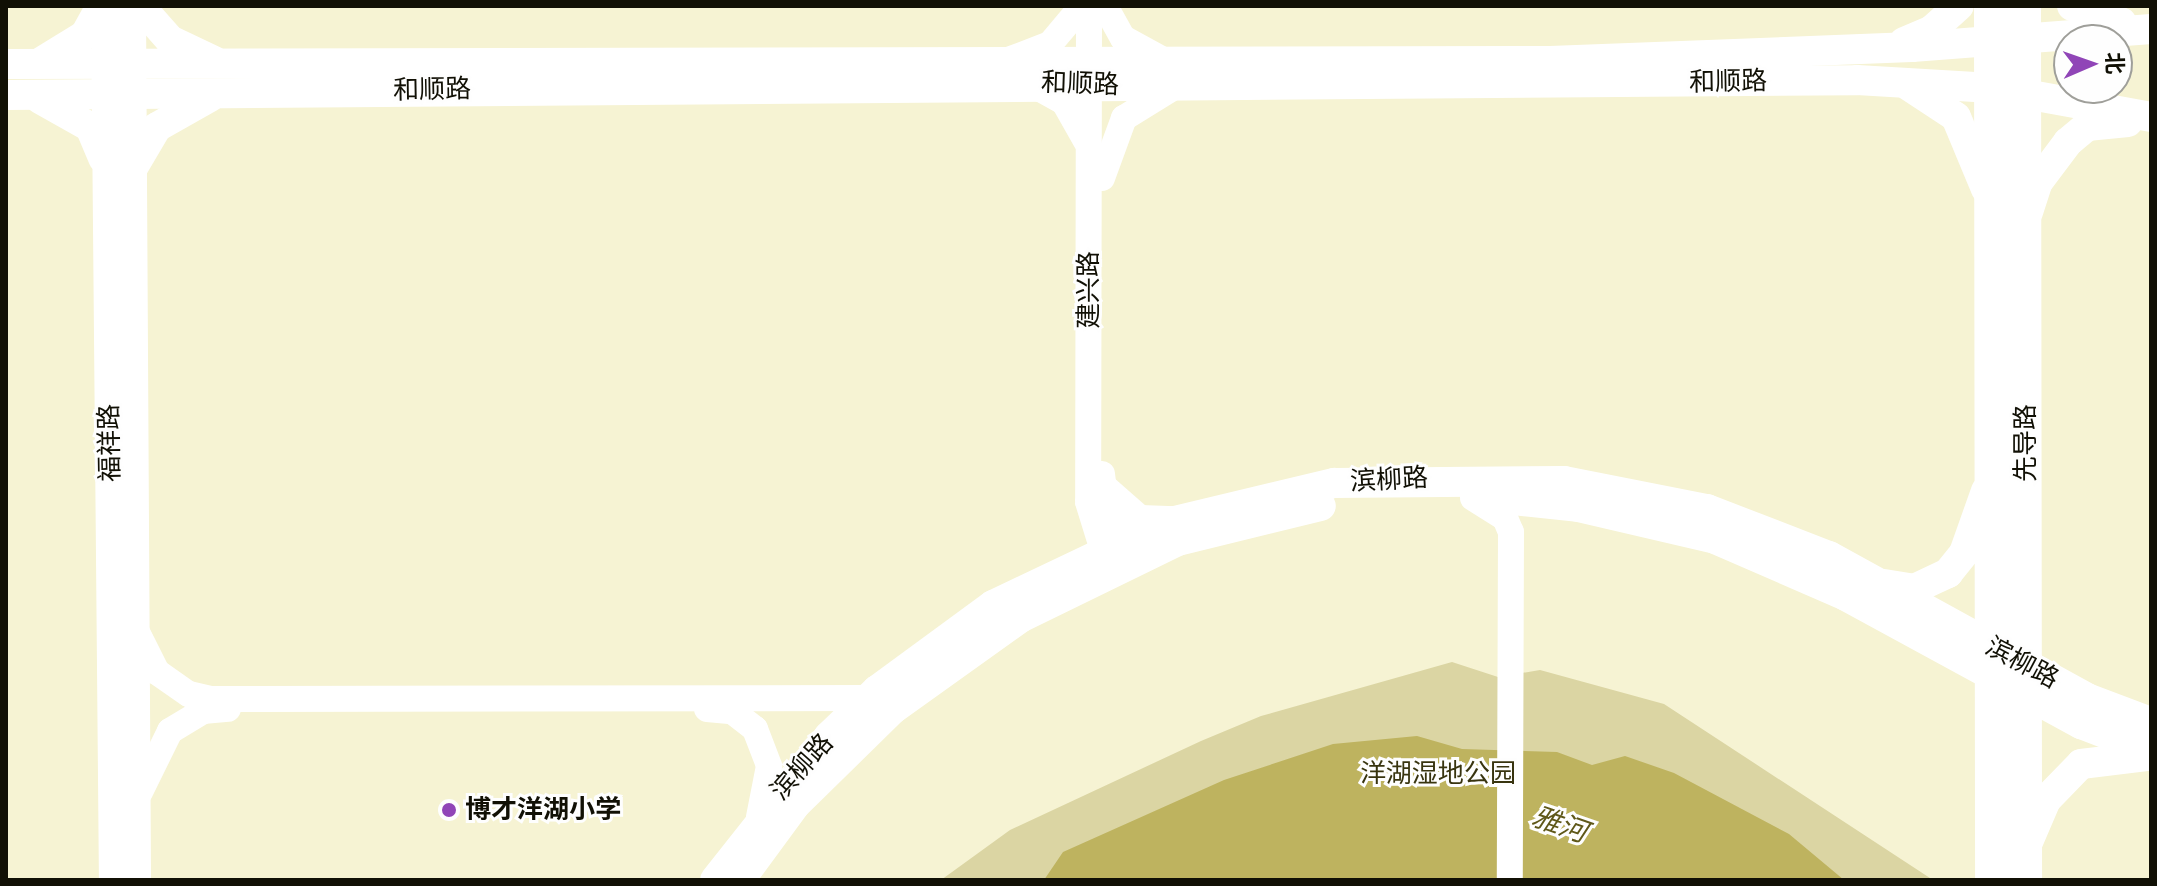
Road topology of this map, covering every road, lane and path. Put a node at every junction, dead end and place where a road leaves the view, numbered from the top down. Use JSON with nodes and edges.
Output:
{"nodes":[{"id":1,"x":103,"y":6,"type":"edge"},
{"id":2,"x":131,"y":6,"type":"edge"},
{"id":3,"x":140,"y":6,"type":"edge"},
{"id":4,"x":1082,"y":6,"type":"edge"},
{"id":5,"x":1089,"y":6,"type":"edge"},
{"id":6,"x":1104,"y":6,"type":"edge"},
{"id":7,"x":1959,"y":6,"type":"edge"},
{"id":8,"x":1991,"y":6,"type":"edge"},
{"id":9,"x":2072,"y":6,"type":"edge"},
{"id":10,"x":2151,"y":23,"type":"edge"},
{"id":11,"x":2013,"y":28,"type":"edge"},
{"id":12,"x":2151,"y":29,"type":"edge"},
{"id":13,"x":1886,"y":48,"type":"junction"},
{"id":14,"x":18,"y":64,"type":"edge"},
{"id":15,"x":1007,"y":71,"type":"junction"},
{"id":16,"x":1096,"y":74,"type":"junction"},
{"id":17,"x":1177,"y":75,"type":"junction"},
{"id":18,"x":118,"y":79,"type":"junction"},
{"id":19,"x":227,"y":79,"type":"junction"},
{"id":20,"x":1888,"y":81,"type":"junction"},
{"id":21,"x":1992,"y":88,"type":"junction"},
{"id":22,"x":2025,"y":94,"type":"junction"},
{"id":23,"x":10,"y":95,"type":"edge"},
{"id":24,"x":2151,"y":119,"type":"edge"},
{"id":25,"x":1096,"y":169,"type":"junction"},
{"id":26,"x":119,"y":184,"type":"junction"},
{"id":27,"x":2008,"y":225,"type":"junction"},
{"id":28,"x":1992,"y":466,"type":"junction"},
{"id":29,"x":1096,"y":491,"type":"junction"},
{"id":30,"x":1473,"y":498,"type":"junction"},
{"id":31,"x":1540,"y":502,"type":"junction"},
{"id":32,"x":1186,"y":517,"type":"junction"},
{"id":33,"x":1516,"y":532,"type":"junction"},
{"id":34,"x":1115,"y":555,"type":"junction"},
{"id":35,"x":1059,"y":569,"type":"junction"},
{"id":36,"x":1874,"y":582,"type":"junction"},
{"id":37,"x":2025,"y":587,"type":"junction"},
{"id":38,"x":135,"y":620,"type":"junction"},
{"id":39,"x":1932,"y":646,"type":"junction"},
{"id":40,"x":1992,"y":663,"type":"junction"},
{"id":41,"x":2025,"y":680,"type":"junction"},
{"id":42,"x":868,"y":698,"type":"junction"},
{"id":43,"x":2087,"y":698,"type":"junction"},
{"id":44,"x":2151,"y":722,"type":"edge"},
{"id":45,"x":2151,"y":753,"type":"edge"},
{"id":46,"x":1992,"y":771,"type":"junction"},
{"id":47,"x":136,"y":807,"type":"junction"},
{"id":48,"x":759,"y":817,"type":"junction"},
{"id":49,"x":2025,"y":866,"type":"edge"},
{"id":50,"x":114,"y":880,"type":"edge"},
{"id":51,"x":136,"y":880,"type":"edge"},
{"id":52,"x":715,"y":880,"type":"edge"},
{"id":53,"x":740,"y":880,"type":"edge"},
{"id":54,"x":1510,"y":880,"type":"edge"},
{"id":55,"x":1520,"y":880,"type":"edge"},
{"id":56,"x":1992,"y":880,"type":"edge"}],
"edges":[{"from":1,"to":14,"type":"main road"},
{"from":1,"to":18,"type":"main road","name":"福祥路"},
{"from":2,"to":18,"type":"main road","name":"福祥路"},
{"from":3,"to":19,"type":"main road"},
{"from":4,"to":15,"type":"street"},
{"from":5,"to":16,"type":"street","name":"建兴路"},
{"from":6,"to":16,"type":"street"},
{"from":6,"to":17,"type":"street"},
{"from":7,"to":13,"type":"main road"},
{"from":8,"to":11,"type":"main road","name":"先导路"},
{"from":9,"to":10,"type":"main road"},
{"from":11,"to":12,"type":"main road","name":"和顺路"},
{"from":11,"to":13,"type":"main road","name":"和顺路"},
{"from":11,"to":21,"type":"main road","name":"先导路"},
{"from":11,"to":22,"type":"main road","name":"先导路"},
{"from":13,"to":17,"type":"main road","name":"和顺路"},
{"from":14,"to":18,"type":"main road","name":"和顺路"},
{"from":15,"to":16,"type":"main road","name":"和顺路"},
{"from":15,"to":19,"type":"main road","name":"和顺路"},
{"from":15,"to":25,"type":"street"},
{"from":16,"to":17,"type":"main road","name":"和顺路"},
{"from":16,"to":25,"type":"street","name":"建兴路"},
{"from":17,"to":20,"type":"main road","name":"和顺路"},
{"from":17,"to":25,"type":"street"},
{"from":18,"to":19,"type":"main road","name":"和顺路"},
{"from":18,"to":23,"type":"main road","name":"和顺路"},
{"from":18,"to":26,"type":"main road","name":"福祥路"},
{"from":19,"to":26,"type":"main road"},
{"from":20,"to":21,"type":"main road","name":"和顺路"},
{"from":20,"to":27,"type":"main road"},
{"from":21,"to":22,"type":"main road","name":"和顺路"},
{"from":21,"to":27,"type":"main road","name":"先导路"},
{"from":22,"to":24,"type":"main road","name":"和顺路"},
{"from":22,"to":27,"type":"main road","name":"先导路"},
{"from":23,"to":26,"type":"main road"},
{"from":24,"to":27,"type":"main road"},
{"from":25,"to":29,"type":"street","name":"建兴路"},
{"from":26,"to":38,"type":"main road","name":"福祥路"},
{"from":26,"to":50,"type":"main road","name":"福祥路"},
{"from":27,"to":28,"type":"main road","name":"先导路"},
{"from":27,"to":37,"type":"main road","name":"先导路"},
{"from":28,"to":36,"type":"main road"},
{"from":28,"to":40,"type":"main road","name":"先导路"},
{"from":29,"to":32,"type":"street"},
{"from":29,"to":34,"type":"street"},
{"from":29,"to":35,"type":"street"},
{"from":30,"to":31,"type":"main road","name":"滨柳路"},
{"from":30,"to":33,"type":"street"},
{"from":30,"to":34,"type":"main road","name":"滨柳路"},
{"from":31,"to":33,"type":"street"},
{"from":31,"to":39,"type":"main road","name":"滨柳路"},
{"from":32,"to":34,"type":"main road","name":"滨柳路"},
{"from":32,"to":36,"type":"main road","name":"滨柳路"},
{"from":33,"to":54,"type":"street"},
{"from":33,"to":55,"type":"street"},
{"from":34,"to":35,"type":"main road","name":"滨柳路"},
{"from":34,"to":53,"type":"main road","name":"滨柳路"},
{"from":35,"to":42,"type":"main road","name":"滨柳路"},
{"from":36,"to":40,"type":"main road","name":"滨柳路"},
{"from":37,"to":41,"type":"main road","name":"先导路"},
{"from":37,"to":43,"type":"main road"},
{"from":38,"to":42,"type":"street"},
{"from":38,"to":47,"type":"main road","name":"福祥路"},
{"from":39,"to":40,"type":"main road","name":"滨柳路"},
{"from":39,"to":46,"type":"main road"},
{"from":40,"to":41,"type":"main road","name":"滨柳路"},
{"from":40,"to":46,"type":"main road","name":"先导路"},
{"from":41,"to":43,"type":"main road","name":"滨柳路"},
{"from":41,"to":45,"type":"main road","name":"滨柳路"},
{"from":41,"to":49,"type":"main road","name":"先导路"},
{"from":42,"to":48,"type":"main road","name":"滨柳路"},
{"from":43,"to":44,"type":"main road","name":"滨柳路"},
{"from":45,"to":49,"type":"main road"},
{"from":46,"to":56,"type":"main road","name":"先导路"},
{"from":47,"to":48,"type":"street"},
{"from":47,"to":51,"type":"main road","name":"福祥路"},
{"from":48,"to":52,"type":"main road","name":"滨柳路"}]}
